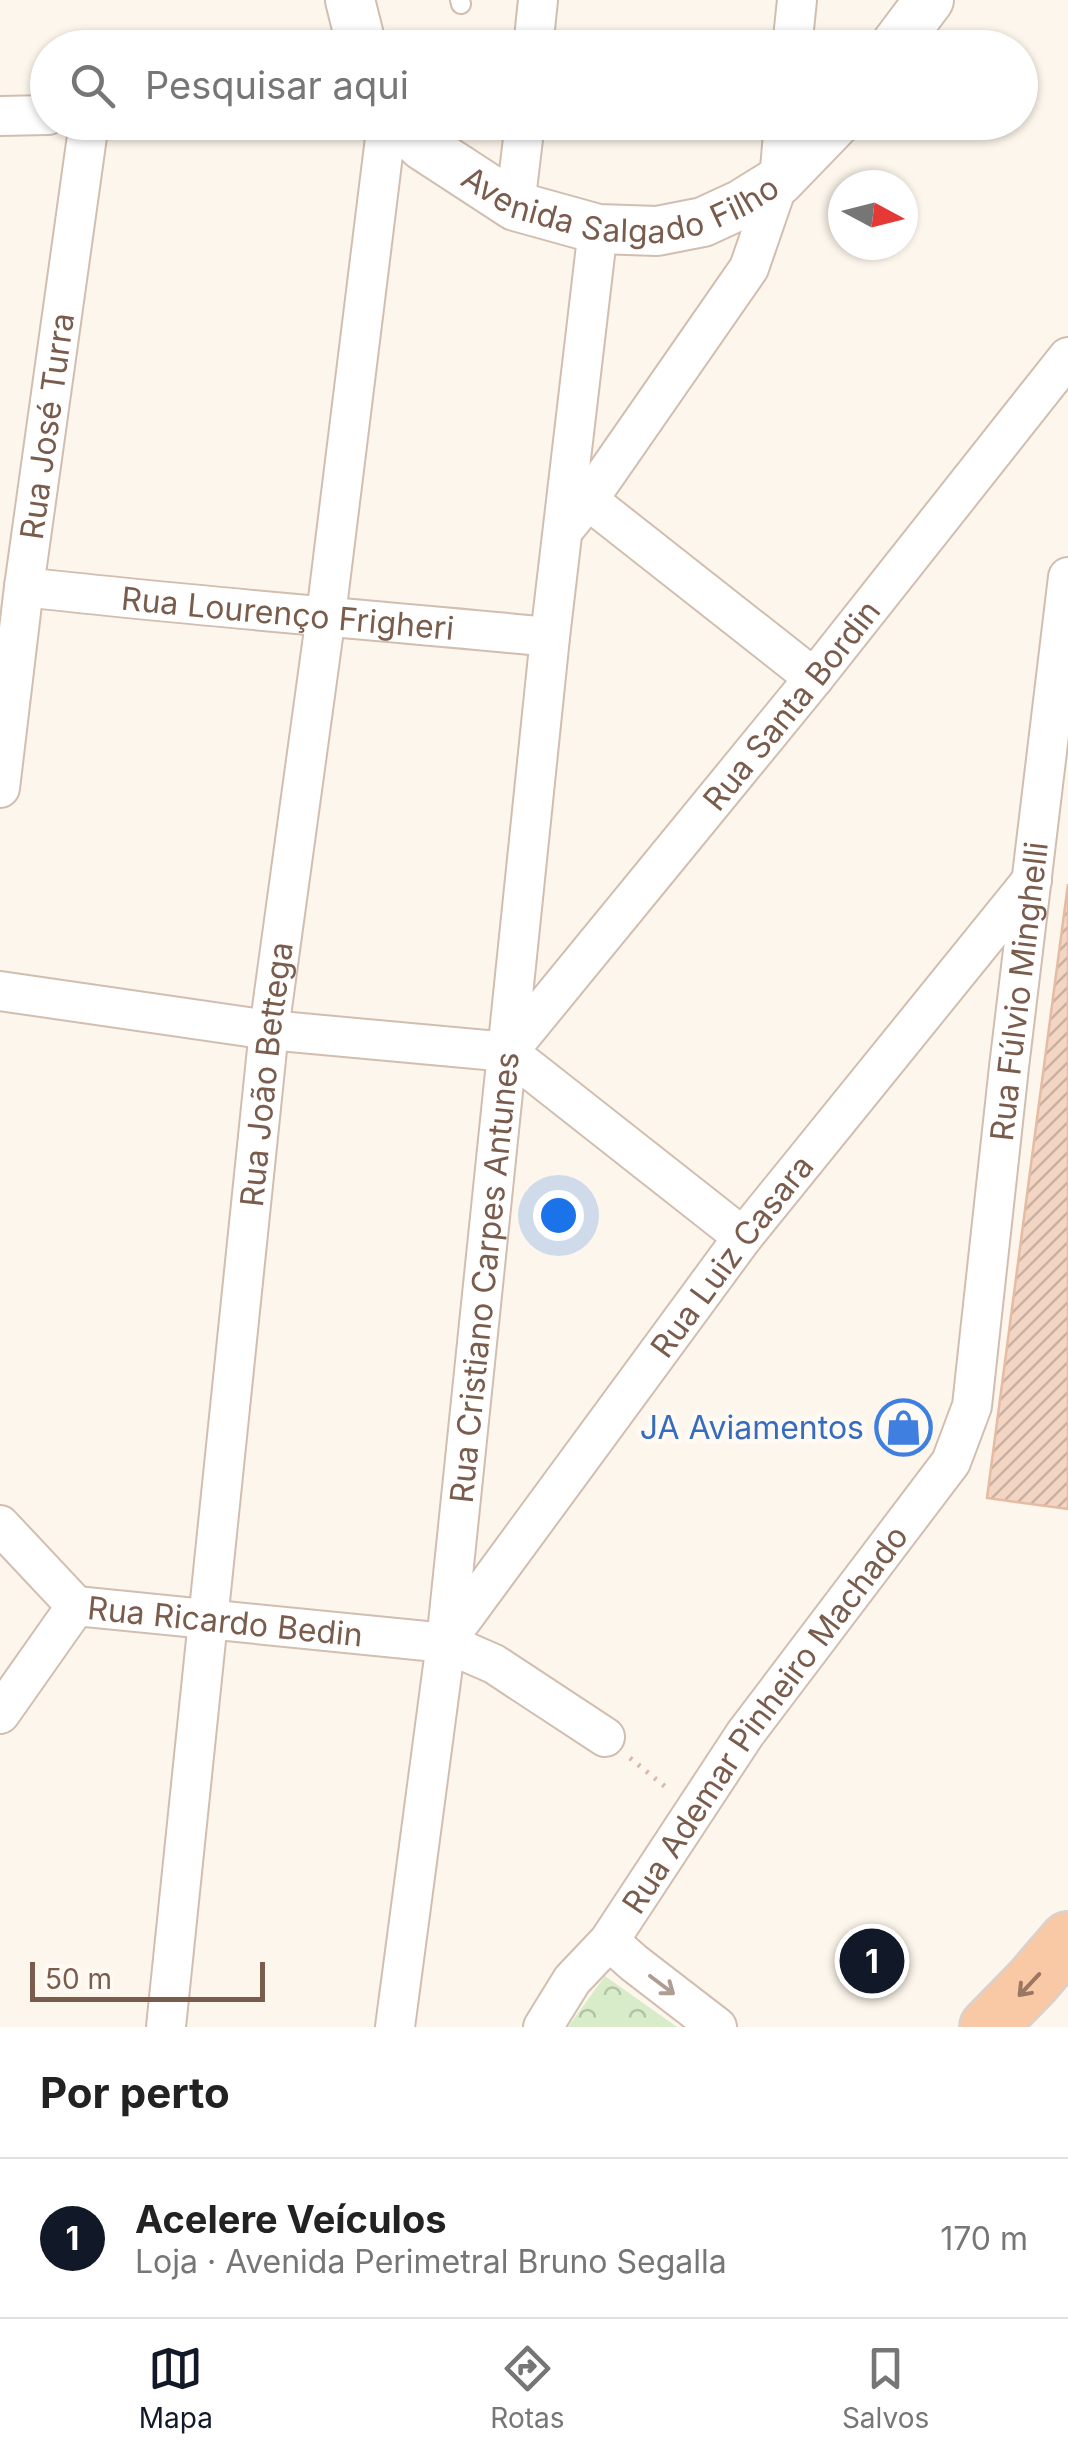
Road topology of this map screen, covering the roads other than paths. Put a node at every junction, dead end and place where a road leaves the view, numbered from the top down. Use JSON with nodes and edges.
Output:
{"nodes":[{"id":1,"x":350,"y":0,"type":"edge"},
{"id":2,"x":538,"y":0,"type":"edge"},
{"id":3,"x":796,"y":0,"type":"edge"},
{"id":4,"x":928,"y":0,"type":"edge"},
{"id":5,"x":358,"y":30,"type":"edge"},
{"id":6,"x":535,"y":30,"type":"edge"},
{"id":7,"x":794,"y":30,"type":"edge"},
{"id":8,"x":906,"y":30,"type":"edge"},
{"id":9,"x":30,"y":115,"type":"edge"},
{"id":10,"x":0,"y":116,"type":"edge"},
{"id":11,"x":86,"y":140,"type":"edge"},
{"id":12,"x":385,"y":140,"type":"edge"},
{"id":13,"x":417,"y":140,"type":"edge"},
{"id":14,"x":522,"y":140,"type":"edge"},
{"id":15,"x":782,"y":140,"type":"edge"},
{"id":16,"x":819,"y":140,"type":"edge"},
{"id":17,"x":779,"y":182,"type":"junction"},
{"id":18,"x":515,"y":206,"type":"junction"},
{"id":19,"x":598,"y":229,"type":"junction"},
{"id":20,"x":1068,"y":357,"type":"edge"},
{"id":21,"x":576,"y":515,"type":"junction"},
{"id":22,"x":1068,"y":578,"type":"edge"},
{"id":23,"x":24,"y":587,"type":"junction"},
{"id":24,"x":326,"y":615,"type":"junction"},
{"id":25,"x":550,"y":637,"type":"junction"},
{"id":26,"x":814,"y":678,"type":"junction"},
{"id":27,"x":0,"y":788,"type":"edge"},
{"id":28,"x":1032,"y":880,"type":"junction"},
{"id":29,"x":0,"y":991,"type":"edge"},
{"id":30,"x":269,"y":1030,"type":"junction"},
{"id":31,"x":508,"y":1052,"type":"junction"},
{"id":32,"x":744,"y":1237,"type":"junction"},
{"id":33,"x":972,"y":1406,"type":"joint"},
{"id":34,"x":0,"y":1526,"type":"edge"},
{"id":35,"x":76,"y":1606,"type":"junction"},
{"id":36,"x":209,"y":1619,"type":"junction"},
{"id":37,"x":446,"y":1642,"type":"junction"},
{"id":38,"x":0,"y":1714,"type":"edge"},
{"id":39,"x":605,"y":1737,"type":"road end"},
{"id":40,"x":608,"y":1940,"type":"junction"},
{"id":41,"x":1068,"y":1940,"type":"edge"},
{"id":42,"x":166,"y":2027,"type":"edge"},
{"id":43,"x":394,"y":2027,"type":"edge"},
{"id":44,"x":543,"y":2027,"type":"edge"},
{"id":45,"x":717,"y":2027,"type":"edge"},
{"id":46,"x":988,"y":2027,"type":"edge"}],
"edges":[{"from":1,"to":5,"type":"street"},
{"from":2,"to":6,"type":"street"},
{"from":3,"to":7,"type":"street"},
{"from":4,"to":8,"type":"street"},
{"from":9,"to":10,"type":"street"},
{"from":11,"to":23,"type":"street","name":"Rua José Turra"},
{"from":12,"to":24,"type":"street","name":"Rua João Bettega"},
{"from":13,"to":18,"type":"street","name":"Avenida Salgado Filho"},
{"from":14,"to":18,"type":"street"},
{"from":15,"to":17,"type":"street","name":"Rua Cristiano Carpes Antunes"},
{"from":16,"to":17,"type":"street","name":"Avenida Salgado Filho"},
{"from":17,"to":19,"type":"street","name":"Avenida Salgado Filho"},
{"from":17,"to":21,"type":"street","name":"Rua Cristiano Carpes Antunes"},
{"from":18,"to":19,"type":"street","name":"Avenida Salgado Filho"},
{"from":19,"to":21,"type":"street","name":"Rua Cristiano Carpes Antunes"},
{"from":20,"to":26,"type":"street","name":"Rua Santa Bordin"},
{"from":21,"to":25,"type":"street","name":"Rua Cristiano Carpes Antunes"},
{"from":21,"to":26,"type":"street"},
{"from":22,"to":28,"type":"street","name":"Rua Fúlvio Minghelli"},
{"from":23,"to":24,"type":"street","name":"Rua Lourenço Frigheri"},
{"from":23,"to":27,"type":"street","name":"Rua José Turra"},
{"from":24,"to":25,"type":"street","name":"Rua Lourenço Frigheri"},
{"from":24,"to":30,"type":"street","name":"Rua João Bettega"},
{"from":25,"to":31,"type":"street","name":"Rua Cristiano Carpes Antunes"},
{"from":26,"to":31,"type":"street","name":"Rua Santa Bordin"},
{"from":28,"to":32,"type":"street","name":"Rua Luiz Casara"},
{"from":28,"to":33,"type":"street","name":"Rua Fúlvio Minghelli"},
{"from":29,"to":30,"type":"street"},
{"from":30,"to":31,"type":"street"},
{"from":30,"to":36,"type":"street","name":"Rua João Bettega"},
{"from":31,"to":32,"type":"street"},
{"from":31,"to":37,"type":"street","name":"Rua Cristiano Carpes Antunes"},
{"from":32,"to":37,"type":"street","name":"Rua Luiz Casara"},
{"from":33,"to":40,"type":"street","name":"Rua Ademar Pinheiro Machado"},
{"from":34,"to":35,"type":"street"},
{"from":35,"to":36,"type":"street","name":"Rua Ricardo Bedin"},
{"from":35,"to":38,"type":"street","name":"Rua Ricardo Bedin"},
{"from":36,"to":37,"type":"street","name":"Rua Ricardo Bedin"},
{"from":36,"to":42,"type":"street","name":"Rua João Bettega"},
{"from":37,"to":39,"type":"street","name":"Rua Ricardo Bedin"},
{"from":37,"to":43,"type":"street","name":"Rua Cristiano Carpes Antunes"},
{"from":40,"to":44,"type":"street","name":"Rua Ademar Pinheiro Machado"},
{"from":40,"to":45,"type":"street","one_way":true},
{"from":41,"to":46,"type":"highway","one_way":true}]}
